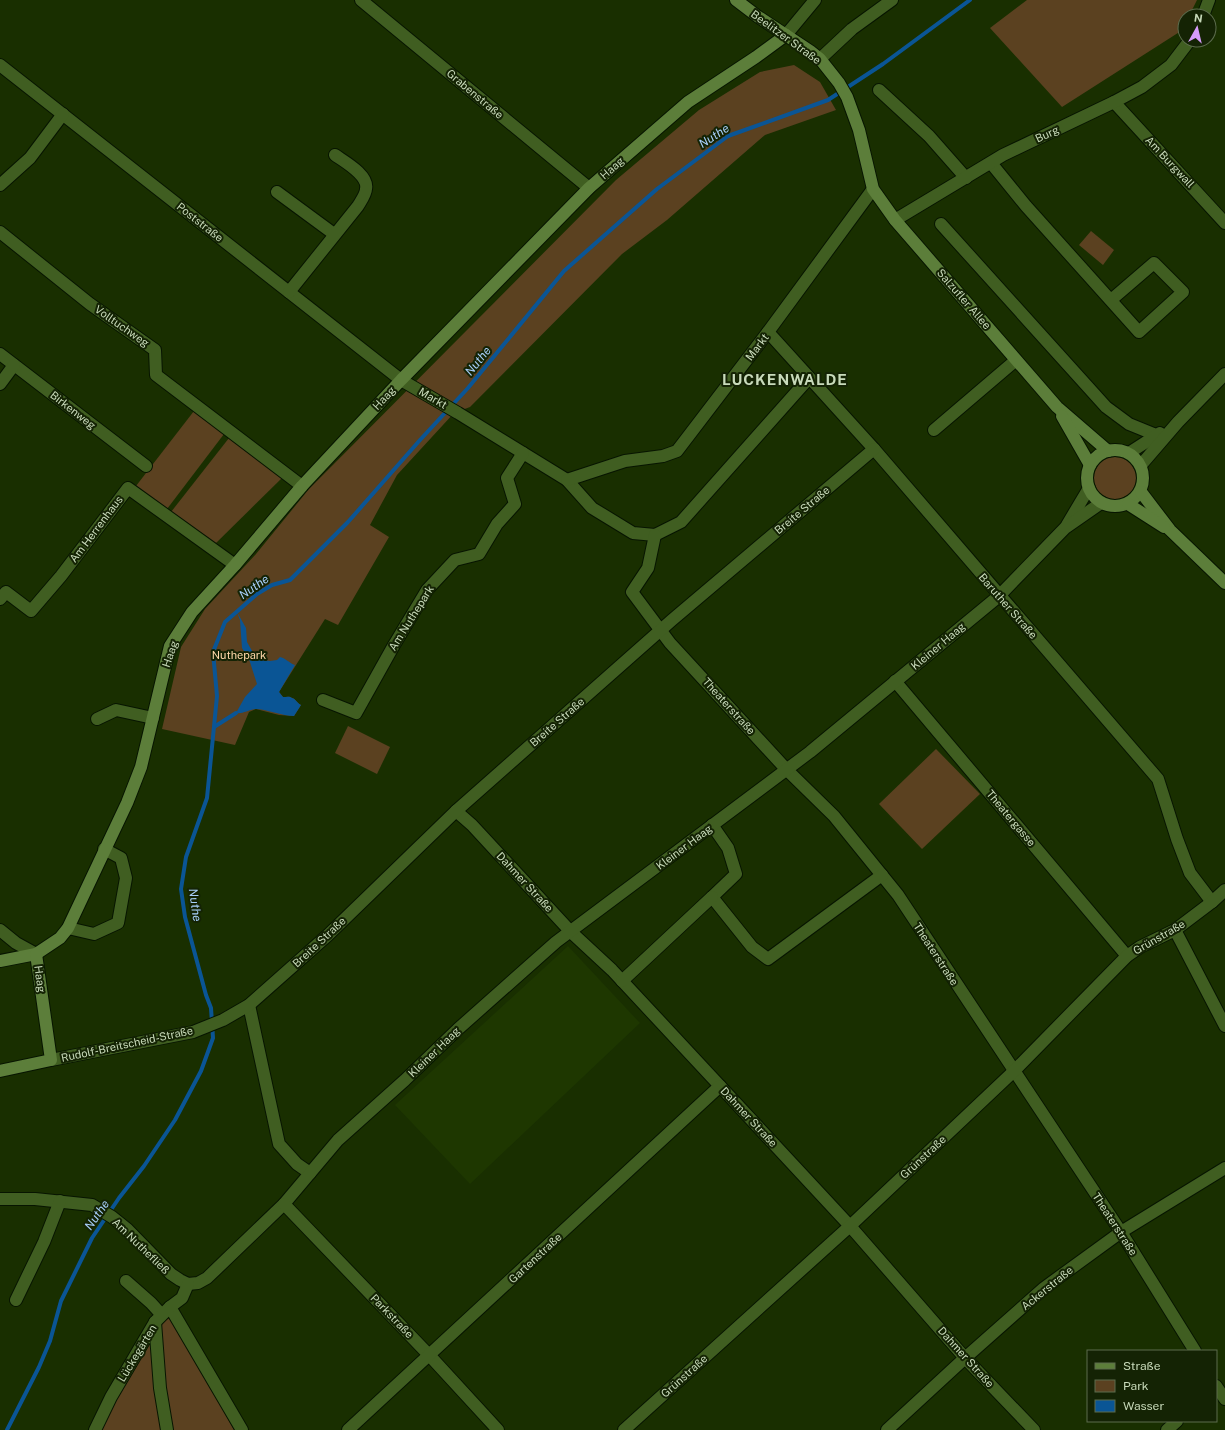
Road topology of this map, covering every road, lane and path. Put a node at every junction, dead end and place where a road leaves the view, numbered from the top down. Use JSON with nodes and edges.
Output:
{"nodes":[{"id":1,"x":361,"y":0,"type":"edge"},
{"id":2,"x":736,"y":0,"type":"edge"},
{"id":3,"x":815,"y":0,"type":"edge"},
{"id":4,"x":892,"y":0,"type":"edge"},
{"id":5,"x":786,"y":35,"type":"junction"},
{"id":6,"x":1184,"y":48,"type":"edge"},
{"id":7,"x":820,"y":60,"type":"junction"},
{"id":8,"x":2,"y":71,"type":"edge"},
{"id":9,"x":879,"y":90,"type":"dead end"},
{"id":10,"x":1114,"y":102,"type":"junction"},
{"id":11,"x":63,"y":114,"type":"junction"},
{"id":12,"x":335,"y":155,"type":"dead end"},
{"id":13,"x":991,"y":163,"type":"junction"},
{"id":14,"x":966,"y":178,"type":"junction"},
{"id":15,"x":0,"y":185,"type":"edge"},
{"id":16,"x":589,"y":188,"type":"junction"},
{"id":17,"x":873,"y":189,"type":"junction"},
{"id":18,"x":277,"y":192,"type":"dead end"},
{"id":19,"x":895,"y":220,"type":"junction"},
{"id":20,"x":1225,"y":223,"type":"edge"},
{"id":21,"x":941,"y":224,"type":"dead end"},
{"id":22,"x":0,"y":232,"type":"edge"},
{"id":23,"x":334,"y":234,"type":"junction"},
{"id":24,"x":289,"y":292,"type":"junction"},
{"id":25,"x":1112,"y":300,"type":"junction"},
{"id":26,"x":768,"y":332,"type":"junction"},
{"id":27,"x":0,"y":354,"type":"edge"},
{"id":28,"x":1016,"y":360,"type":"junction"},
{"id":29,"x":14,"y":365,"type":"junction"},
{"id":30,"x":1225,"y":374,"type":"edge"},
{"id":31,"x":809,"y":378,"type":"junction"},
{"id":32,"x":401,"y":380,"type":"junction"},
{"id":33,"x":0,"y":384,"type":"edge"},
{"id":34,"x":1057,"y":407,"type":"junction"},
{"id":35,"x":1178,"y":422,"type":"junction"},
{"id":36,"x":934,"y":430,"type":"dead end"},
{"id":37,"x":1156,"y":435,"type":"junction"},
{"id":38,"x":874,"y":449,"type":"junction"},
{"id":39,"x":1108,"y":451,"type":"junction"},
{"id":40,"x":522,"y":452,"type":"junction"},
{"id":41,"x":1129,"y":453,"type":"junction"},
{"id":42,"x":1090,"y":465,"type":"junction"},
{"id":43,"x":1140,"y":465,"type":"junction"},
{"id":44,"x":146,"y":466,"type":"dead end"},
{"id":45,"x":567,"y":480,"type":"junction"},
{"id":46,"x":302,"y":486,"type":"junction"},
{"id":47,"x":1089,"y":488,"type":"junction"},
{"id":48,"x":1141,"y":492,"type":"junction"},
{"id":49,"x":1102,"y":503,"type":"junction"},
{"id":50,"x":1128,"y":504,"type":"junction"},
{"id":51,"x":1065,"y":528,"type":"junction"},
{"id":52,"x":1170,"y":530,"type":"junction"},
{"id":53,"x":655,"y":535,"type":"junction"},
{"id":54,"x":235,"y":565,"type":"junction"},
{"id":55,"x":1225,"y":583,"type":"edge"},
{"id":56,"x":3,"y":596,"type":"edge"},
{"id":57,"x":999,"y":596,"type":"junction"},
{"id":58,"x":660,"y":631,"type":"junction"},
{"id":59,"x":895,"y":681,"type":"junction"},
{"id":60,"x":324,"y":700,"type":"dead end"},
{"id":61,"x":152,"y":718,"type":"junction"},
{"id":62,"x":97,"y":720,"type":"dead end"},
{"id":63,"x":786,"y":769,"type":"junction"},
{"id":64,"x":456,"y":811,"type":"junction"},
{"id":65,"x":712,"y":826,"type":"junction"},
{"id":66,"x":104,"y":850,"type":"junction"},
{"id":67,"x":882,"y":875,"type":"junction"},
{"id":68,"x":1225,"y":890,"type":"edge"},
{"id":69,"x":712,"y":897,"type":"junction"},
{"id":70,"x":1212,"y":902,"type":"junction"},
{"id":71,"x":68,"y":928,"type":"junction"},
{"id":72,"x":0,"y":930,"type":"edge"},
{"id":73,"x":1175,"y":930,"type":"junction"},
{"id":74,"x":571,"y":932,"type":"junction"},
{"id":75,"x":36,"y":954,"type":"junction"},
{"id":76,"x":1126,"y":956,"type":"junction"},
{"id":77,"x":0,"y":961,"type":"edge"},
{"id":78,"x":622,"y":981,"type":"junction"},
{"id":79,"x":249,"y":1005,"type":"junction"},
{"id":80,"x":1225,"y":1026,"type":"edge"},
{"id":81,"x":52,"y":1060,"type":"junction"},
{"id":82,"x":0,"y":1071,"type":"edge"},
{"id":83,"x":1014,"y":1071,"type":"junction"},
{"id":84,"x":720,"y":1086,"type":"junction"},
{"id":85,"x":1225,"y":1168,"type":"edge"},
{"id":86,"x":310,"y":1173,"type":"junction"},
{"id":87,"x":0,"y":1199,"type":"edge"},
{"id":88,"x":60,"y":1201,"type":"junction"},
{"id":89,"x":284,"y":1204,"type":"junction"},
{"id":90,"x":850,"y":1226,"type":"junction"},
{"id":91,"x":1121,"y":1232,"type":"junction"},
{"id":92,"x":126,"y":1281,"type":"dead end"},
{"id":93,"x":188,"y":1284,"type":"junction"},
{"id":94,"x":16,"y":1300,"type":"dead end"},
{"id":95,"x":162,"y":1314,"type":"junction"},
{"id":96,"x":1194,"y":1350,"type":"edge"},
{"id":97,"x":430,"y":1356,"type":"junction"},
{"id":98,"x":965,"y":1358,"type":"junction"},
{"id":99,"x":1217,"y":1387,"type":"edge"},
{"id":100,"x":1225,"y":1399,"type":"edge"},
{"id":101,"x":1176,"y":1422,"type":"edge"},
{"id":102,"x":95,"y":1430,"type":"edge"},
{"id":103,"x":168,"y":1430,"type":"edge"},
{"id":104,"x":242,"y":1430,"type":"edge"},
{"id":105,"x":348,"y":1430,"type":"edge"},
{"id":106,"x":498,"y":1430,"type":"edge"},
{"id":107,"x":624,"y":1430,"type":"edge"},
{"id":108,"x":887,"y":1430,"type":"edge"},
{"id":109,"x":1034,"y":1430,"type":"edge"},
{"id":110,"x":1167,"y":1430,"type":"edge"}],
"edges":[{"from":1,"to":16,"type":"street","name":"Grabenstraße"},
{"from":2,"to":5,"type":"main road","name":"Beelitzer Straße"},
{"from":3,"to":5,"type":"street"},
{"from":4,"to":7,"type":"street"},
{"from":5,"to":7,"type":"main road","name":"Beelitzer Straße"},
{"from":5,"to":16,"type":"main road","name":"Haag"},
{"from":6,"to":10,"type":"street","name":"Burg"},
{"from":7,"to":17,"type":"main road","name":"Beelitzer Straße"},
{"from":8,"to":11,"type":"street","name":"Poststraße"},
{"from":9,"to":14,"type":"street"},
{"from":10,"to":13,"type":"street","name":"Burg"},
{"from":10,"to":20,"type":"street","name":"Am Burgwall"},
{"from":11,"to":15,"type":"street"},
{"from":11,"to":24,"type":"street","name":"Poststraße"},
{"from":12,"to":23,"type":"street"},
{"from":13,"to":14,"type":"street","name":"Burg"},
{"from":13,"to":25,"type":"street"},
{"from":14,"to":19,"type":"street","name":"Burg"},
{"from":16,"to":32,"type":"main road","name":"Haag"},
{"from":17,"to":19,"type":"main road","name":"Salzufler Allee"},
{"from":17,"to":26,"type":"street","name":"Markt"},
{"from":18,"to":23,"type":"street"},
{"from":19,"to":28,"type":"main road","name":"Salzufler Allee"},
{"from":21,"to":37,"type":"street"},
{"from":22,"to":46,"type":"street","name":"Volltuchweg"},
{"from":23,"to":24,"type":"street"},
{"from":24,"to":32,"type":"street","name":"Poststraße"},
{"from":25,"to":25,"type":"street"},
{"from":26,"to":31,"type":"street","name":"Baruther Straße"},
{"from":26,"to":45,"type":"street","name":"Markt"},
{"from":27,"to":29,"type":"street","name":"Birkenweg"},
{"from":28,"to":34,"type":"main road","name":"Salzufler Allee"},
{"from":28,"to":36,"type":"street"},
{"from":29,"to":33,"type":"street"},
{"from":29,"to":44,"type":"street","name":"Birkenweg"},
{"from":30,"to":35,"type":"street"},
{"from":31,"to":38,"type":"street","name":"Baruther Straße"},
{"from":31,"to":53,"type":"street"},
{"from":32,"to":40,"type":"street","name":"Markt"},
{"from":32,"to":46,"type":"main road","name":"Haag"},
{"from":34,"to":39,"type":"main road","name":"Salzufler Allee"},
{"from":34,"to":42,"type":"main road","name":"Salzufler Allee"},
{"from":35,"to":37,"type":"street"},
{"from":35,"to":43,"type":"street"},
{"from":37,"to":41,"type":"street"},
{"from":38,"to":57,"type":"street","name":"Baruther Straße"},
{"from":38,"to":58,"type":"street","name":"Breite Straße"},
{"from":39,"to":41,"type":"main road"},
{"from":39,"to":42,"type":"main road"},
{"from":40,"to":45,"type":"street","name":"Markt"},
{"from":40,"to":60,"type":"street","name":"Am Nuthepark"},
{"from":41,"to":43,"type":"main road"},
{"from":42,"to":47,"type":"main road"},
{"from":43,"to":48,"type":"main road"},
{"from":45,"to":53,"type":"street","name":"Markt"},
{"from":46,"to":54,"type":"main road","name":"Haag"},
{"from":47,"to":49,"type":"main road"},
{"from":47,"to":51,"type":"street","name":"Kleiner Haag"},
{"from":48,"to":50,"type":"main road"},
{"from":48,"to":52,"type":"main road"},
{"from":49,"to":50,"type":"main road"},
{"from":49,"to":51,"type":"street","name":"Kleiner Haag"},
{"from":50,"to":52,"type":"main road"},
{"from":51,"to":57,"type":"street","name":"Kleiner Haag"},
{"from":52,"to":55,"type":"main road"},
{"from":53,"to":58,"type":"street","name":"Theaterstraße"},
{"from":54,"to":56,"type":"street","name":"Am Herrenhaus"},
{"from":54,"to":61,"type":"main road","name":"Haag"},
{"from":57,"to":59,"type":"street","name":"Kleiner Haag"},
{"from":57,"to":70,"type":"street","name":"Baruther Straße"},
{"from":58,"to":63,"type":"street","name":"Theaterstraße"},
{"from":58,"to":64,"type":"street","name":"Breite Straße"},
{"from":59,"to":63,"type":"street","name":"Kleiner Haag"},
{"from":59,"to":76,"type":"street","name":"Theatergasse"},
{"from":61,"to":62,"type":"street"},
{"from":61,"to":66,"type":"main road","name":"Haag"},
{"from":63,"to":65,"type":"street","name":"Kleiner Haag"},
{"from":63,"to":67,"type":"street","name":"Theaterstraße"},
{"from":64,"to":74,"type":"street","name":"Dahmer Straße"},
{"from":64,"to":79,"type":"street","name":"Breite Straße"},
{"from":65,"to":69,"type":"street"},
{"from":65,"to":74,"type":"street","name":"Kleiner Haag"},
{"from":66,"to":71,"type":"main road","name":"Haag"},
{"from":66,"to":71,"type":"street"},
{"from":67,"to":69,"type":"street"},
{"from":67,"to":83,"type":"street","name":"Theaterstraße"},
{"from":68,"to":70,"type":"street","name":"Grünstraße"},
{"from":69,"to":78,"type":"street"},
{"from":70,"to":73,"type":"street","name":"Grünstraße"},
{"from":71,"to":75,"type":"main road","name":"Haag"},
{"from":72,"to":75,"type":"street"},
{"from":73,"to":76,"type":"street","name":"Grünstraße"},
{"from":73,"to":80,"type":"street"},
{"from":74,"to":78,"type":"street","name":"Dahmer Straße"},
{"from":74,"to":86,"type":"street","name":"Kleiner Haag"},
{"from":75,"to":77,"type":"main road"},
{"from":75,"to":81,"type":"main road","name":"Haag"},
{"from":76,"to":83,"type":"street","name":"Grünstraße"},
{"from":78,"to":84,"type":"street","name":"Dahmer Straße"},
{"from":79,"to":81,"type":"street","name":"Rudolf-Breitscheid-Straße"},
{"from":79,"to":86,"type":"street"},
{"from":81,"to":82,"type":"main road","name":"Rudolf-Breitscheid-Straße"},
{"from":83,"to":90,"type":"street","name":"Grünstraße"},
{"from":83,"to":91,"type":"street","name":"Theaterstraße"},
{"from":84,"to":90,"type":"street","name":"Dahmer Straße"},
{"from":84,"to":97,"type":"street","name":"Gartenstraße"},
{"from":85,"to":91,"type":"street","name":"Ackerstraße"},
{"from":86,"to":89,"type":"street"},
{"from":87,"to":88,"type":"street","name":"Am Nuthefließ"},
{"from":88,"to":93,"type":"street","name":"Am Nuthefließ"},
{"from":88,"to":94,"type":"street"},
{"from":89,"to":93,"type":"street"},
{"from":89,"to":97,"type":"street","name":"Parkstraße"},
{"from":90,"to":98,"type":"street","name":"Dahmer Straße"},
{"from":90,"to":107,"type":"street","name":"Grünstraße"},
{"from":91,"to":96,"type":"street","name":"Theaterstraße"},
{"from":91,"to":98,"type":"street","name":"Ackerstraße"},
{"from":92,"to":95,"type":"street"},
{"from":93,"to":95,"type":"street","name":"Lückegärten"},
{"from":95,"to":102,"type":"street","name":"Lückegärten"},
{"from":95,"to":103,"type":"street"},
{"from":95,"to":104,"type":"street"},
{"from":97,"to":105,"type":"street","name":"Gartenstraße"},
{"from":97,"to":106,"type":"street","name":"Parkstraße"},
{"from":98,"to":108,"type":"street","name":"Ackerstraße"},
{"from":98,"to":109,"type":"street","name":"Dahmer Straße"},
{"from":99,"to":100,"type":"street"},
{"from":101,"to":110,"type":"street"}]}
